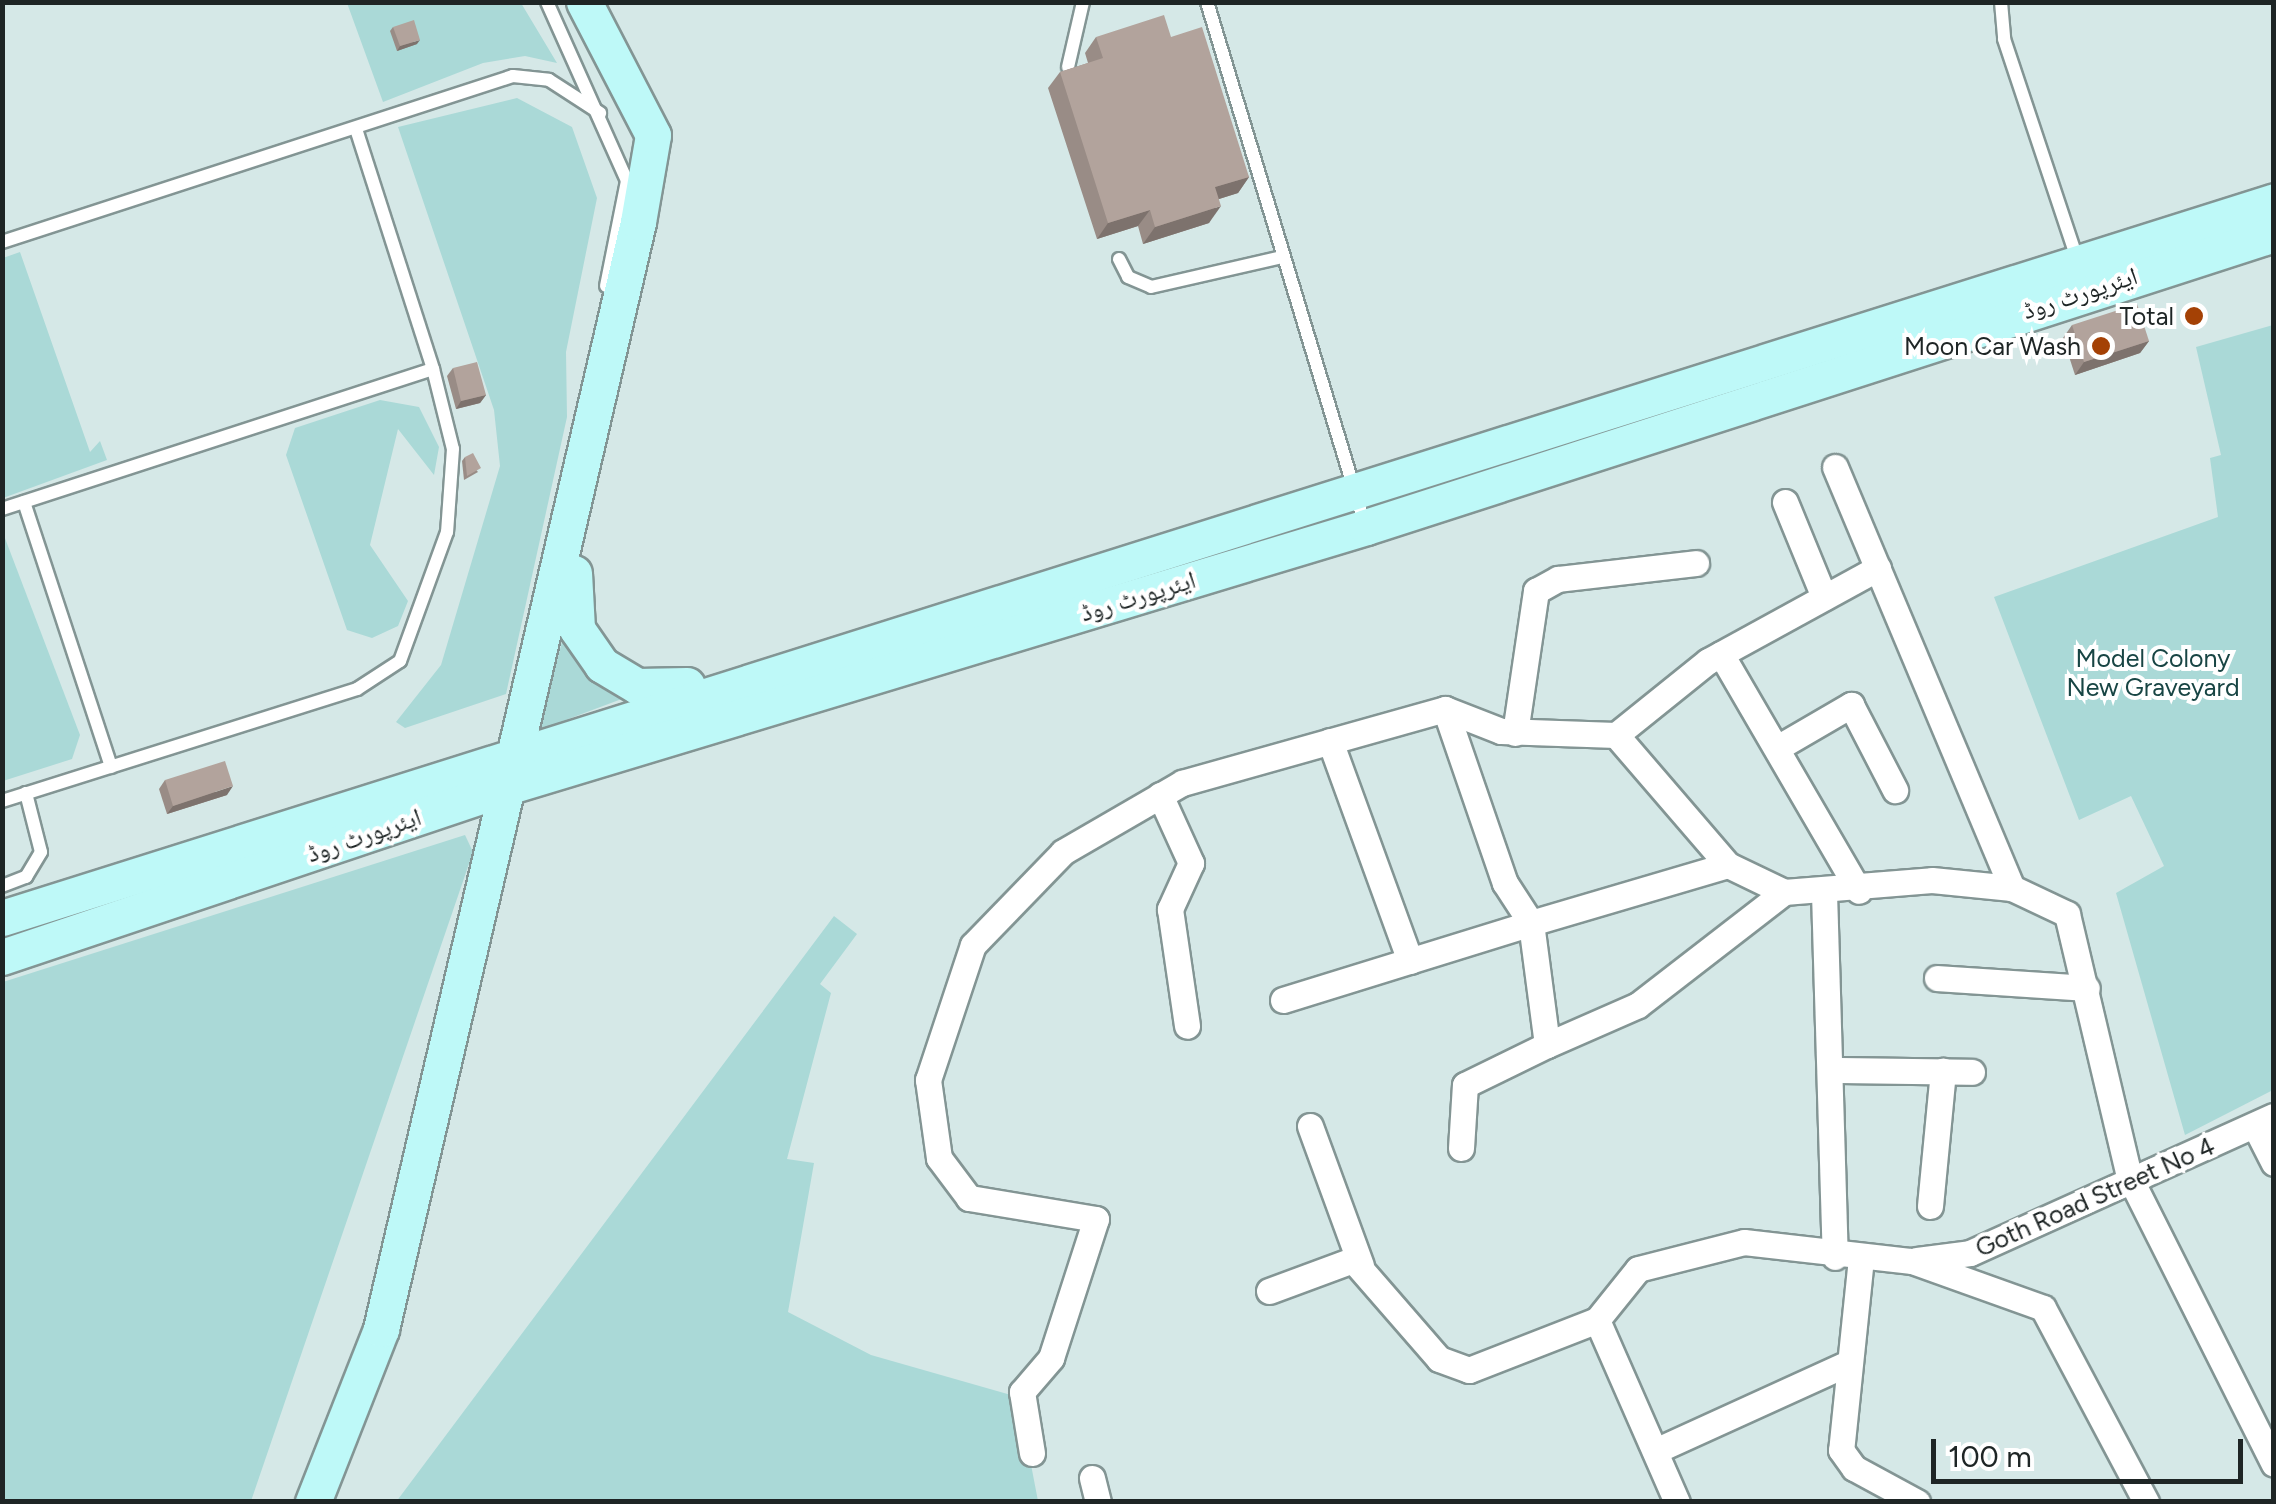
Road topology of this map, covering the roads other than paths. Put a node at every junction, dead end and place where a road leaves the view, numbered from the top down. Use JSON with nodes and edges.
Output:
{"nodes":[{"id":1,"x":544,"y":2,"type":"edge"},
{"id":2,"x":584,"y":2,"type":"edge"},
{"id":3,"x":1083,"y":2,"type":"edge"},
{"id":4,"x":1206,"y":2,"type":"edge"},
{"id":5,"x":2001,"y":2,"type":"edge"},
{"id":6,"x":1068,"y":66,"type":"edge"},
{"id":7,"x":600,"y":114,"type":"junction"},
{"id":8,"x":357,"y":132,"type":"junction"},
{"id":9,"x":2274,"y":201,"type":"edge"},
{"id":10,"x":2274,"y":234,"type":"edge"},
{"id":11,"x":2,"y":242,"type":"edge"},
{"id":12,"x":1282,"y":258,"type":"junction"},
{"id":13,"x":1119,"y":259,"type":"dead end"},
{"id":14,"x":2078,"y":261,"type":"junction"},
{"id":15,"x":433,"y":368,"type":"junction"},
{"id":16,"x":595,"y":415,"type":"junction"},
{"id":17,"x":1835,"y":467,"type":"dead end"},
{"id":18,"x":582,"y":472,"type":"junction"},
{"id":19,"x":24,"y":502,"type":"junction"},
{"id":20,"x":1786,"y":502,"type":"dead end"},
{"id":21,"x":2,"y":509,"type":"edge"},
{"id":22,"x":1361,"y":511,"type":"junction"},
{"id":23,"x":1696,"y":563,"type":"dead end"},
{"id":24,"x":1878,"y":568,"type":"junction"},
{"id":25,"x":1824,"y":598,"type":"junction"},
{"id":26,"x":1721,"y":654,"type":"junction"},
{"id":27,"x":776,"y":672,"type":"junction"},
{"id":28,"x":1445,"y":709,"type":"junction"},
{"id":29,"x":1515,"y":732,"type":"junction"},
{"id":30,"x":1616,"y":735,"type":"junction"},
{"id":31,"x":1330,"y":741,"type":"junction"},
{"id":32,"x":1777,"y":748,"type":"junction"},
{"id":33,"x":519,"y":750,"type":"junction"},
{"id":34,"x":111,"y":767,"type":"junction"},
{"id":35,"x":510,"y":786,"type":"junction"},
{"id":36,"x":1895,"y":790,"type":"dead end"},
{"id":37,"x":26,"y":793,"type":"junction"},
{"id":38,"x":1160,"y":795,"type":"junction"},
{"id":39,"x":2,"y":801,"type":"edge"},
{"id":40,"x":1728,"y":865,"type":"junction"},
{"id":41,"x":2,"y":886,"type":"edge"},
{"id":42,"x":2012,"y":888,"type":"junction"},
{"id":43,"x":1859,"y":890,"type":"junction"},
{"id":44,"x":1784,"y":892,"type":"junction"},
{"id":45,"x":1824,"y":892,"type":"junction"},
{"id":46,"x":2,"y":918,"type":"edge"},
{"id":47,"x":1531,"y":924,"type":"junction"},
{"id":48,"x":2,"y":957,"type":"edge"},
{"id":49,"x":1410,"y":960,"type":"junction"},
{"id":50,"x":1937,"y":978,"type":"dead end"},
{"id":51,"x":2087,"y":988,"type":"junction"},
{"id":52,"x":1282,"y":1000,"type":"dead end"},
{"id":53,"x":1187,"y":1026,"type":"dead end"},
{"id":54,"x":1547,"y":1045,"type":"junction"},
{"id":55,"x":1834,"y":1070,"type":"junction"},
{"id":56,"x":1944,"y":1071,"type":"junction"},
{"id":57,"x":1972,"y":1072,"type":"dead end"},
{"id":58,"x":2265,"y":1122,"type":"edge"},
{"id":59,"x":1310,"y":1126,"type":"dead end"},
{"id":60,"x":1461,"y":1148,"type":"dead end"},
{"id":61,"x":2274,"y":1163,"type":"edge"},
{"id":62,"x":2129,"y":1176,"type":"junction"},
{"id":63,"x":1930,"y":1206,"type":"dead end"},
{"id":64,"x":1848,"y":1258,"type":"junction"},
{"id":65,"x":1912,"y":1261,"type":"junction"},
{"id":66,"x":1362,"y":1265,"type":"junction"},
{"id":67,"x":1269,"y":1292,"type":"dead end"},
{"id":68,"x":1597,"y":1320,"type":"junction"},
{"id":69,"x":1850,"y":1362,"type":"junction"},
{"id":70,"x":1655,"y":1451,"type":"junction"},
{"id":71,"x":1032,"y":1453,"type":"dead end"},
{"id":72,"x":2274,"y":1464,"type":"edge"},
{"id":73,"x":312,"y":1502,"type":"edge"},
{"id":74,"x":1677,"y":1502,"type":"edge"},
{"id":75,"x":1917,"y":1502,"type":"edge"},
{"id":76,"x":2146,"y":1502,"type":"edge"}],
"edges":[{"from":1,"to":7,"type":"lane"},
{"from":2,"to":16,"type":"main road"},
{"from":3,"to":6,"type":"lane"},
{"from":4,"to":12,"type":"lane"},
{"from":5,"to":14,"type":"lane"},
{"from":7,"to":8,"type":"lane"},
{"from":7,"to":16,"type":"lane"},
{"from":8,"to":11,"type":"lane"},
{"from":8,"to":15,"type":"lane"},
{"from":9,"to":14,"type":"main road","name":"ایئرپورٹ روڈ"},
{"from":10,"to":22,"type":"main road","name":"ایئرپورٹ روڈ"},
{"from":12,"to":13,"type":"lane"},
{"from":12,"to":22,"type":"lane"},
{"from":14,"to":22,"type":"main road","name":"ایئرپورٹ روڈ"},
{"from":15,"to":19,"type":"lane"},
{"from":15,"to":34,"type":"lane"},
{"from":16,"to":18,"type":"main road"},
{"from":17,"to":24,"type":"street"},
{"from":18,"to":27,"type":"main road"},
{"from":18,"to":33,"type":"main road"},
{"from":19,"to":21,"type":"lane"},
{"from":19,"to":34,"type":"lane"},
{"from":20,"to":25,"type":"street"},
{"from":22,"to":27,"type":"main road","name":"ایئرپورٹ روڈ"},
{"from":22,"to":35,"type":"main road","name":"ایئرپورٹ روڈ"},
{"from":23,"to":29,"type":"street"},
{"from":24,"to":25,"type":"street"},
{"from":24,"to":42,"type":"street"},
{"from":25,"to":26,"type":"street"},
{"from":26,"to":30,"type":"street"},
{"from":26,"to":32,"type":"street"},
{"from":27,"to":33,"type":"main road","name":"ایئرپورٹ روڈ"},
{"from":28,"to":29,"type":"street"},
{"from":28,"to":31,"type":"street"},
{"from":28,"to":47,"type":"street"},
{"from":29,"to":30,"type":"street"},
{"from":30,"to":40,"type":"street"},
{"from":31,"to":38,"type":"street"},
{"from":31,"to":49,"type":"street"},
{"from":32,"to":36,"type":"street"},
{"from":32,"to":43,"type":"street"},
{"from":33,"to":35,"type":"main road"},
{"from":33,"to":46,"type":"main road","name":"ایئرپورٹ روڈ"},
{"from":34,"to":37,"type":"lane"},
{"from":35,"to":48,"type":"main road","name":"ایئرپورٹ روڈ"},
{"from":35,"to":73,"type":"main road"},
{"from":37,"to":39,"type":"lane"},
{"from":37,"to":41,"type":"lane"},
{"from":38,"to":53,"type":"street"},
{"from":38,"to":71,"type":"street"},
{"from":40,"to":44,"type":"street"},
{"from":40,"to":47,"type":"street"},
{"from":42,"to":43,"type":"street"},
{"from":42,"to":51,"type":"street"},
{"from":43,"to":45,"type":"street"},
{"from":44,"to":45,"type":"street"},
{"from":44,"to":54,"type":"street"},
{"from":45,"to":55,"type":"street"},
{"from":47,"to":49,"type":"street"},
{"from":47,"to":54,"type":"street"},
{"from":49,"to":52,"type":"street"},
{"from":50,"to":51,"type":"street"},
{"from":51,"to":62,"type":"street"},
{"from":54,"to":60,"type":"street"},
{"from":55,"to":56,"type":"street"},
{"from":55,"to":64,"type":"street"},
{"from":56,"to":57,"type":"street"},
{"from":56,"to":63,"type":"street"},
{"from":58,"to":61,"type":"street"},
{"from":58,"to":62,"type":"street","name":"Goth Road Street No 4"},
{"from":59,"to":66,"type":"street"},
{"from":62,"to":65,"type":"street","name":"Goth Road Street No 4"},
{"from":62,"to":72,"type":"street"},
{"from":64,"to":65,"type":"street"},
{"from":64,"to":68,"type":"street"},
{"from":64,"to":69,"type":"street"},
{"from":65,"to":76,"type":"street"},
{"from":66,"to":67,"type":"street"},
{"from":66,"to":68,"type":"street"},
{"from":68,"to":70,"type":"street"},
{"from":69,"to":70,"type":"street"},
{"from":69,"to":75,"type":"street"},
{"from":70,"to":74,"type":"street"}]}
